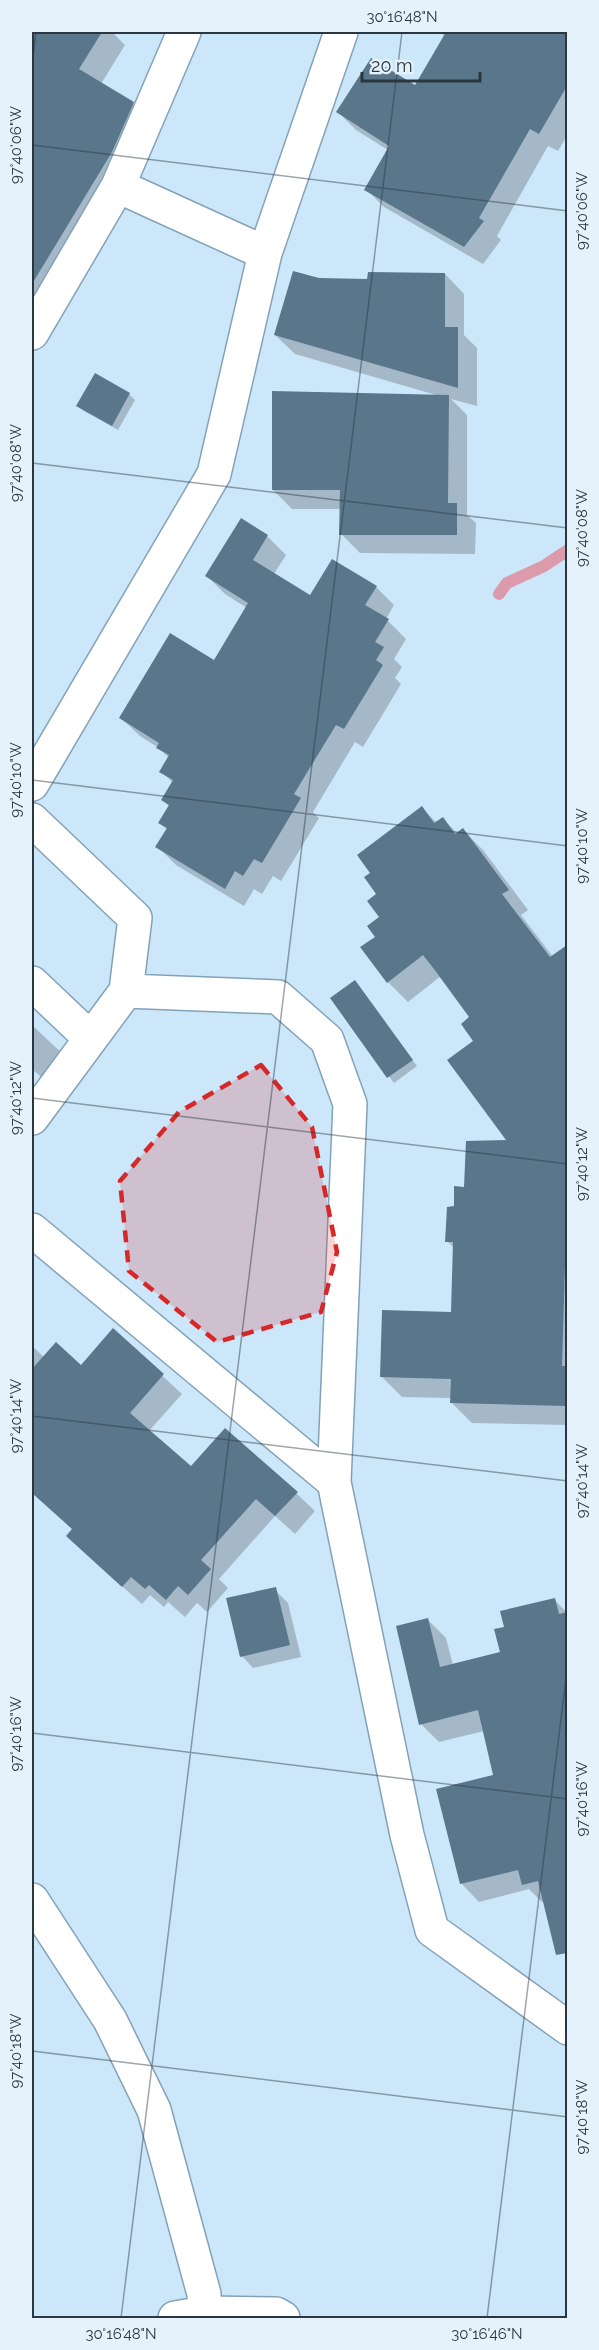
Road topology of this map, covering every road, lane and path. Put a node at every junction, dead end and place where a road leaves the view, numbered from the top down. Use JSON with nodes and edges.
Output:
{"nodes":[{"id":1,"x":184,"y":32,"type":"edge"},
{"id":2,"x":340,"y":32,"type":"edge"},
{"id":3,"x":118,"y":186,"type":"junction"},
{"id":4,"x":265,"y":253,"type":"junction"},
{"id":5,"x":32,"y":333,"type":"edge"},
{"id":6,"x":32,"y":784,"type":"edge"},
{"id":7,"x":32,"y":820,"type":"edge"},
{"id":8,"x":32,"y":983,"type":"edge"},
{"id":9,"x":126,"y":991,"type":"junction"},
{"id":10,"x":90,"y":1038,"type":"junction"},
{"id":11,"x":32,"y":1118,"type":"edge"},
{"id":12,"x":32,"y":1230,"type":"edge"},
{"id":13,"x":334,"y":1482,"type":"junction"},
{"id":14,"x":32,"y":1900,"type":"edge"},
{"id":15,"x":567,"y":2028,"type":"edge"},
{"id":16,"x":190,"y":2316,"type":"edge"},
{"id":17,"x":283,"y":2319,"type":"edge"}],
"edges":[{"from":1,"to":3,"type":"lane"},
{"from":2,"to":4,"type":"lane"},
{"from":3,"to":4,"type":"lane"},
{"from":3,"to":5,"type":"lane"},
{"from":4,"to":6,"type":"lane"},
{"from":7,"to":9,"type":"lane"},
{"from":8,"to":10,"type":"lane"},
{"from":9,"to":10,"type":"lane"},
{"from":9,"to":13,"type":"lane"},
{"from":10,"to":11,"type":"lane"},
{"from":12,"to":13,"type":"lane"},
{"from":13,"to":15,"type":"lane"},
{"from":14,"to":16,"type":"lane"},
{"from":16,"to":17,"type":"lane"}]}
